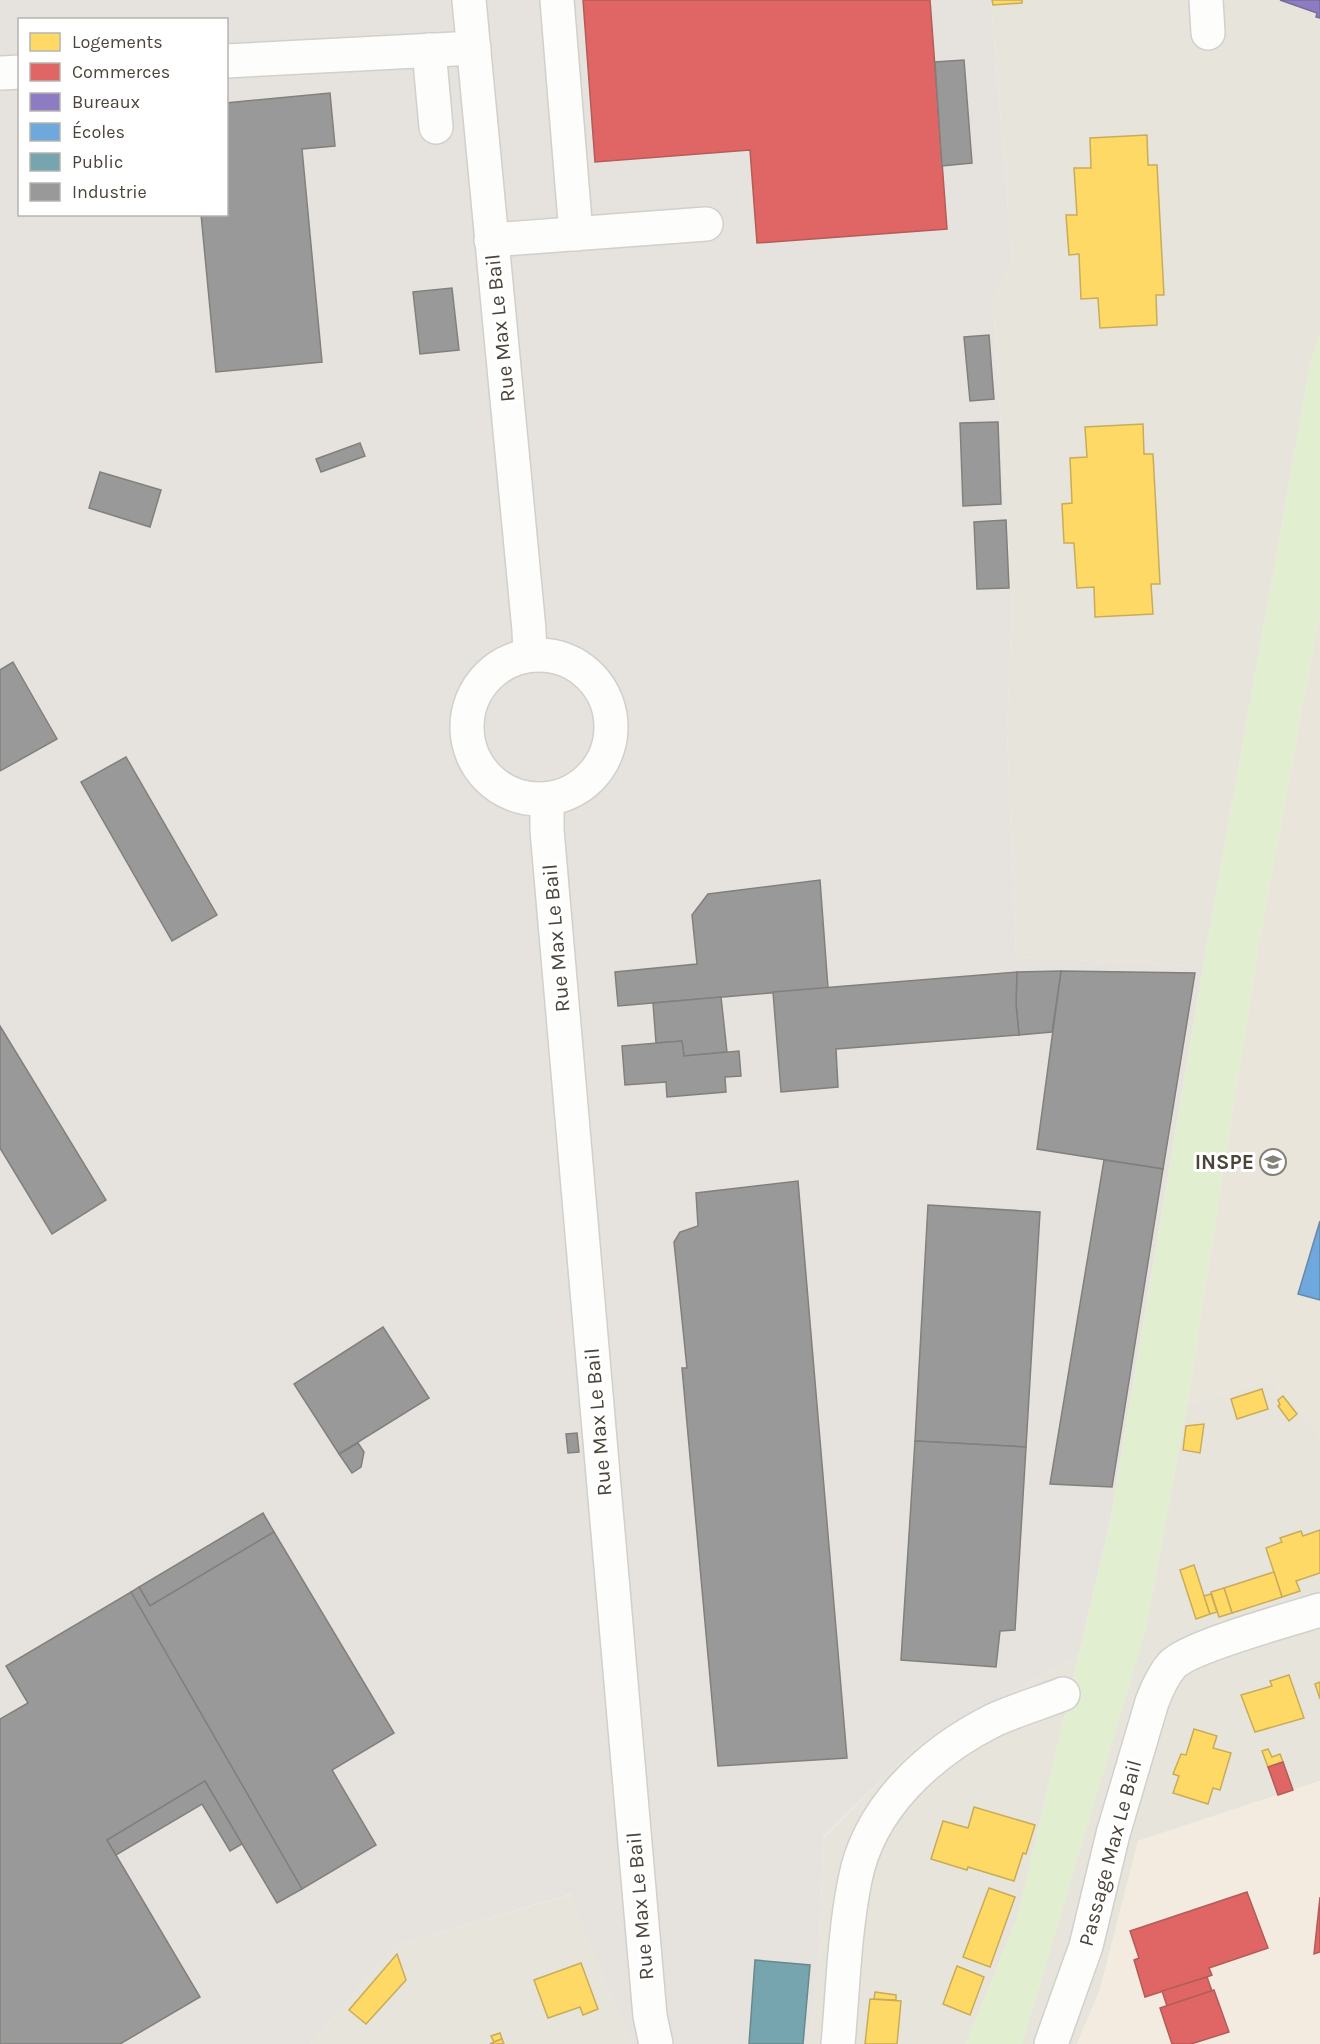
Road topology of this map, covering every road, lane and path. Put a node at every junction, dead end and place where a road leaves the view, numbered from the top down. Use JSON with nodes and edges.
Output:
{"nodes":[{"id":1,"x":470,"y":0,"type":"edge"},
{"id":2,"x":557,"y":0,"type":"edge"},
{"id":3,"x":1206,"y":0,"type":"edge"},
{"id":4,"x":1208,"y":33,"type":"dead end"},
{"id":5,"x":474,"y":48,"type":"junction"},
{"id":6,"x":429,"y":50,"type":"junction"},
{"id":7,"x":228,"y":61,"type":"edge"},
{"id":8,"x":436,"y":127,"type":"dead end"},
{"id":9,"x":706,"y":224,"type":"dead end"},
{"id":10,"x":576,"y":234,"type":"junction"},
{"id":11,"x":492,"y":240,"type":"junction"},
{"id":12,"x":530,"y":655,"type":"junction"},
{"id":13,"x":547,"y":799,"type":"junction"},
{"id":14,"x":1320,"y":1610,"type":"edge"},
{"id":15,"x":1062,"y":1694,"type":"dead end"},
{"id":16,"x":656,"y":2044,"type":"edge"},
{"id":17,"x":838,"y":2044,"type":"edge"},
{"id":18,"x":1051,"y":2044,"type":"edge"}],
"edges":[{"from":1,"to":5,"type":"street","name":"Rue Max Le Bail"},
{"from":2,"to":10,"type":"street"},
{"from":3,"to":4,"type":"street"},
{"from":5,"to":6,"type":"street"},
{"from":5,"to":11,"type":"street","name":"Rue Max Le Bail"},
{"from":6,"to":7,"type":"street"},
{"from":6,"to":8,"type":"street"},
{"from":9,"to":10,"type":"street"},
{"from":10,"to":11,"type":"street"},
{"from":11,"to":12,"type":"street","name":"Rue Max Le Bail"},
{"from":12,"to":13,"type":"street"},
{"from":12,"to":13,"type":"street"},
{"from":13,"to":16,"type":"street","name":"Rue Max Le Bail"},
{"from":14,"to":18,"type":"street","name":"Passage Max Le Bail"},
{"from":15,"to":17,"type":"street"}]}
